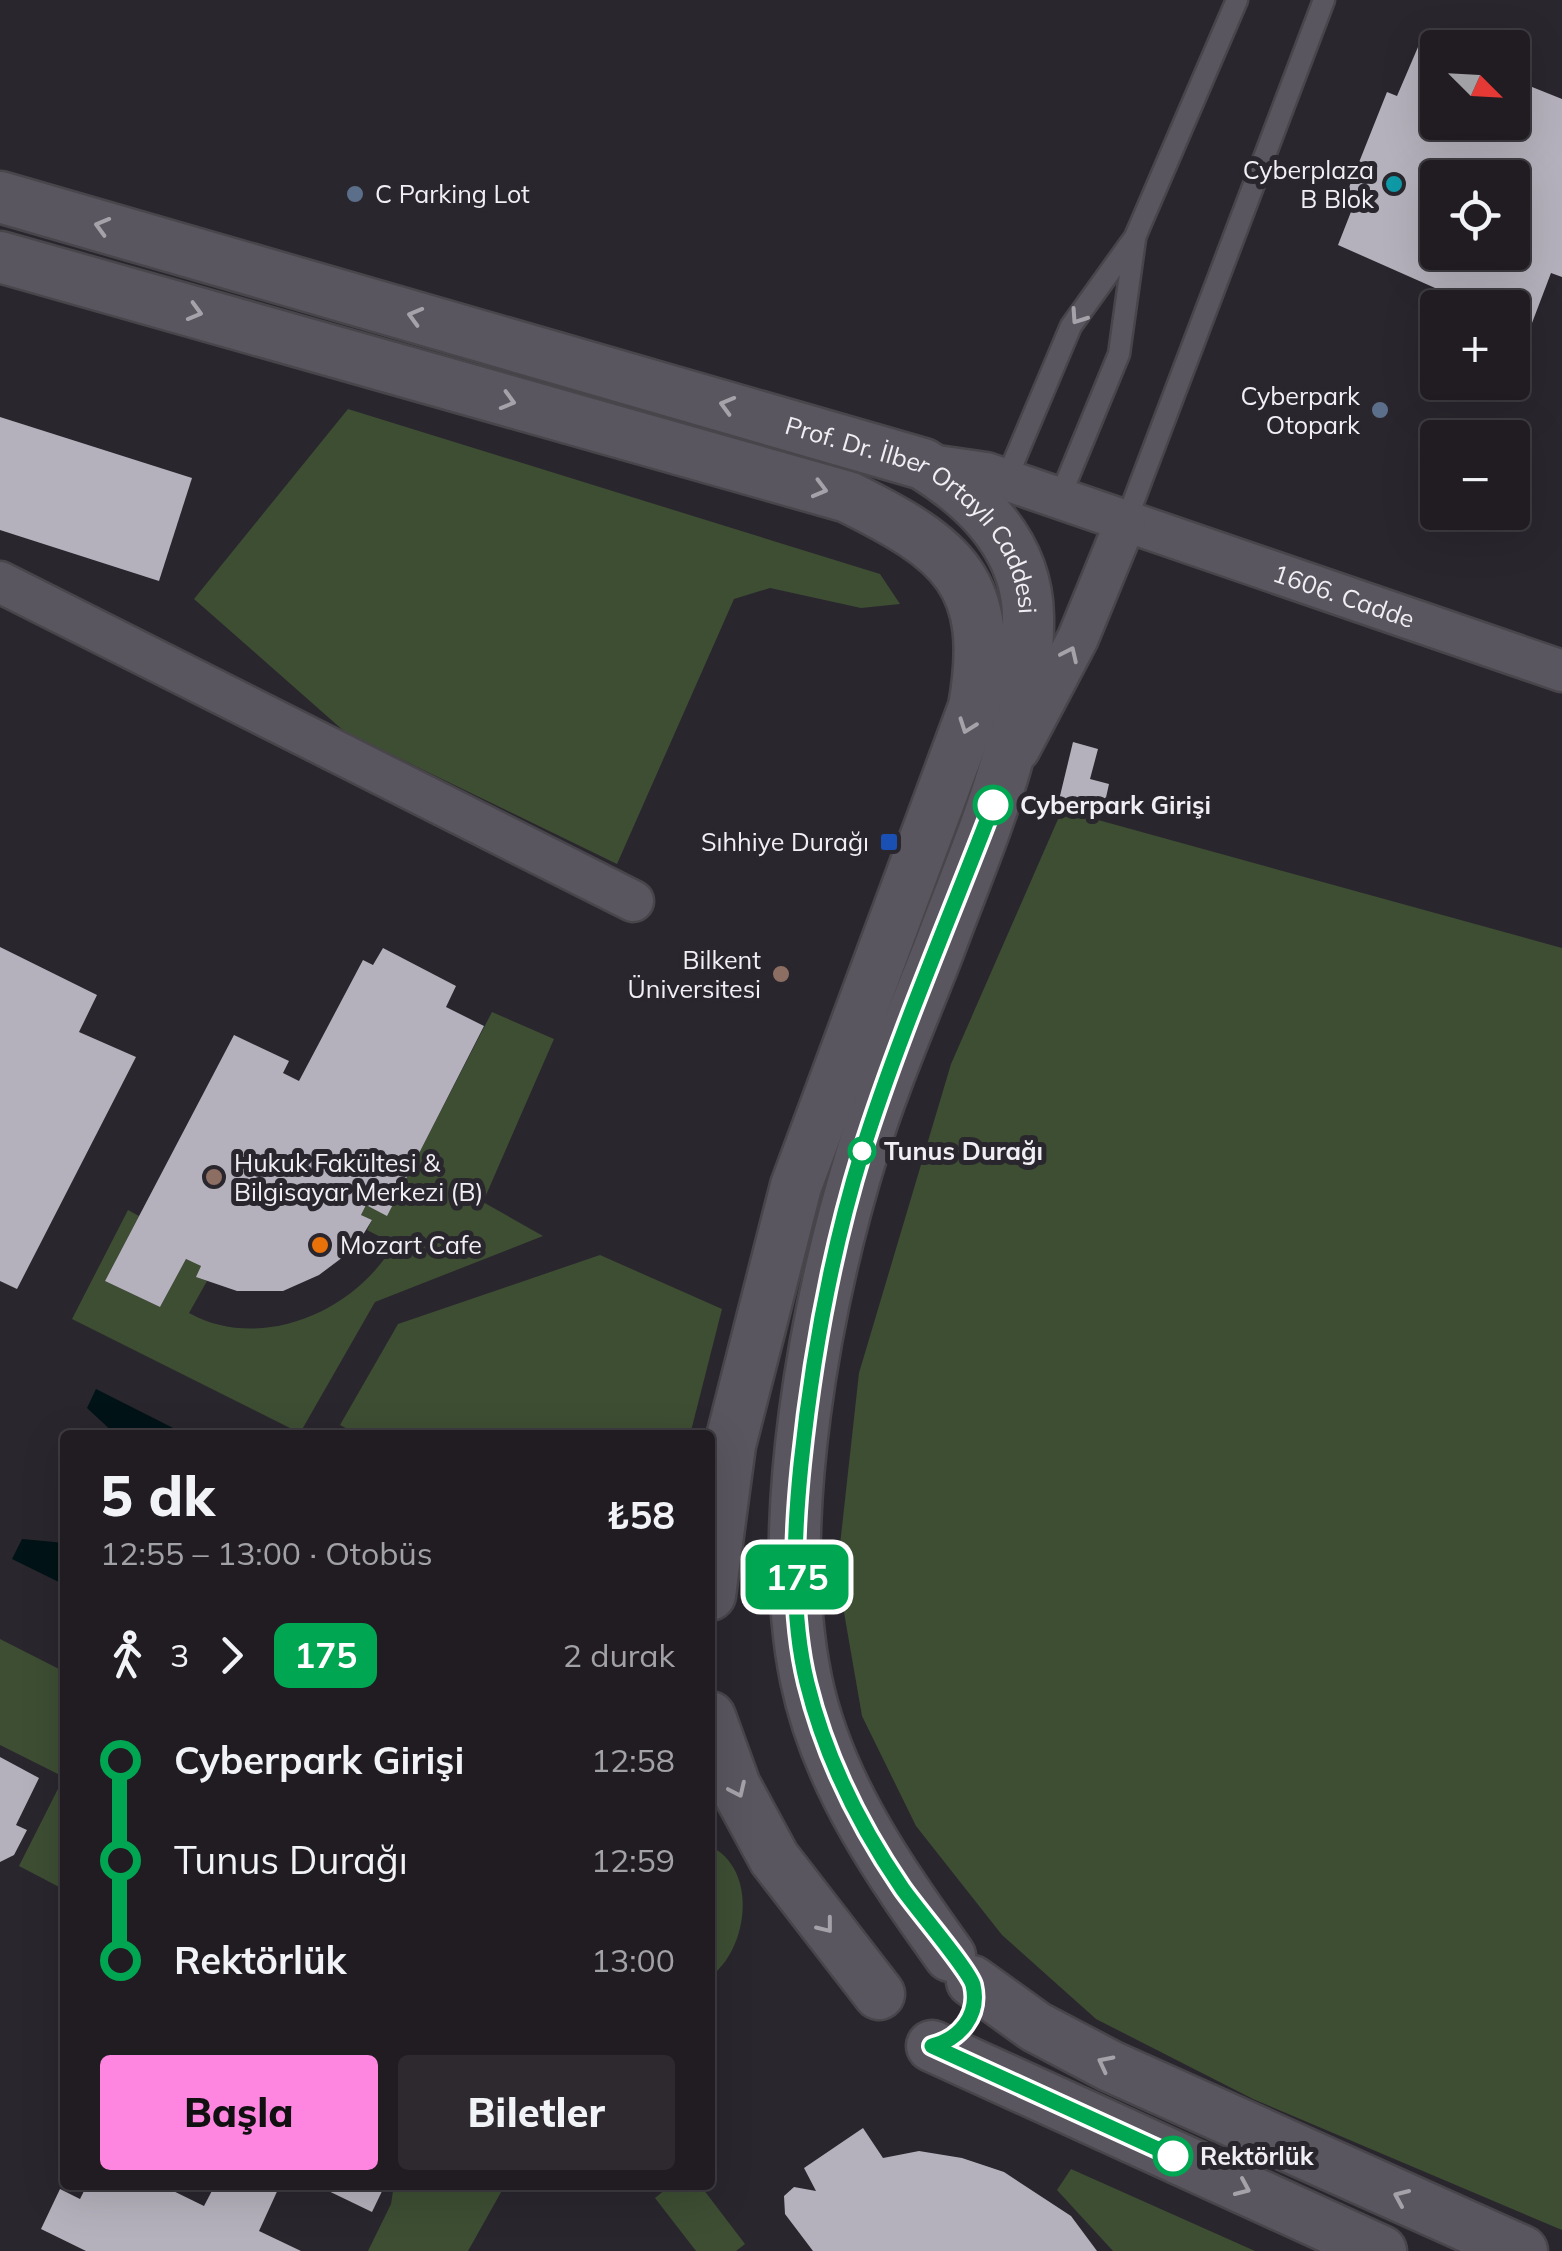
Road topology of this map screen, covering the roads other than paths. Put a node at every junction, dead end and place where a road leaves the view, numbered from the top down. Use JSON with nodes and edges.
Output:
{"nodes":[{"id":1,"x":1237,"y":0,"type":"edge"},
{"id":2,"x":1324,"y":0,"type":"edge"},
{"id":3,"x":0,"y":197,"type":"edge"},
{"id":4,"x":1135,"y":237,"type":"junction"},
{"id":5,"x":0,"y":257,"type":"edge"},
{"id":6,"x":923,"y":464,"type":"junction"},
{"id":7,"x":1006,"y":480,"type":"junction"},
{"id":8,"x":1060,"y":498,"type":"junction"},
{"id":9,"x":1126,"y":521,"type":"junction"},
{"id":10,"x":0,"y":582,"type":"edge"},
{"id":11,"x":1562,"y":671,"type":"edge"},
{"id":12,"x":1006,"y":770,"type":"junction"},
{"id":13,"x":633,"y":901,"type":"dead end"},
{"id":14,"x":715,"y":1557,"type":"edge"},
{"id":15,"x":715,"y":1731,"type":"edge"},
{"id":16,"x":961,"y":1969,"type":"junction"},
{"id":17,"x":879,"y":1994,"type":"junction"},
{"id":18,"x":932,"y":2046,"type":"junction"},
{"id":19,"x":1456,"y":2238,"type":"edge"},
{"id":20,"x":1381,"y":2251,"type":"edge"},
{"id":21,"x":1522,"y":2251,"type":"edge"}],
"edges":[{"from":1,"to":4,"type":"lane"},
{"from":2,"to":9,"type":"lane"},
{"from":6,"to":3,"type":"street","name":"Prof. Dr. İlber Ortaylı Caddesi","one_way":true},
{"from":4,"to":7,"type":"lane","one_way":true},
{"from":4,"to":8,"type":"lane"},
{"from":5,"to":14,"type":"street","name":"Prof. Dr. İlber Ortaylı Caddesi","one_way":true},
{"from":6,"to":7,"type":"street","name":"1606. Cadde"},
{"from":6,"to":12,"type":"street","name":"Prof. Dr. İlber Ortaylı Caddesi"},
{"from":7,"to":8,"type":"street","name":"1606. Cadde"},
{"from":8,"to":9,"type":"street","name":"1606. Cadde"},
{"from":9,"to":11,"type":"street","name":"1606. Cadde"},
{"from":12,"to":9,"type":"street","one_way":true},
{"from":10,"to":13,"type":"street"},
{"from":12,"to":16,"type":"street","name":"Prof. Dr. İlber Ortaylı Caddesi"},
{"from":15,"to":17,"type":"street","one_way":true},
{"from":16,"to":17,"type":"street"},
{"from":16,"to":18,"type":"street"},
{"from":19,"to":16,"type":"street","name":"Prof. Dr. İlber Ortaylı Caddesi","one_way":true},
{"from":17,"to":18,"type":"street"},
{"from":18,"to":20,"type":"street","one_way":true},
{"from":19,"to":21,"type":"street","name":"Prof. Dr. İlber Ortaylı Caddesi"}]}
